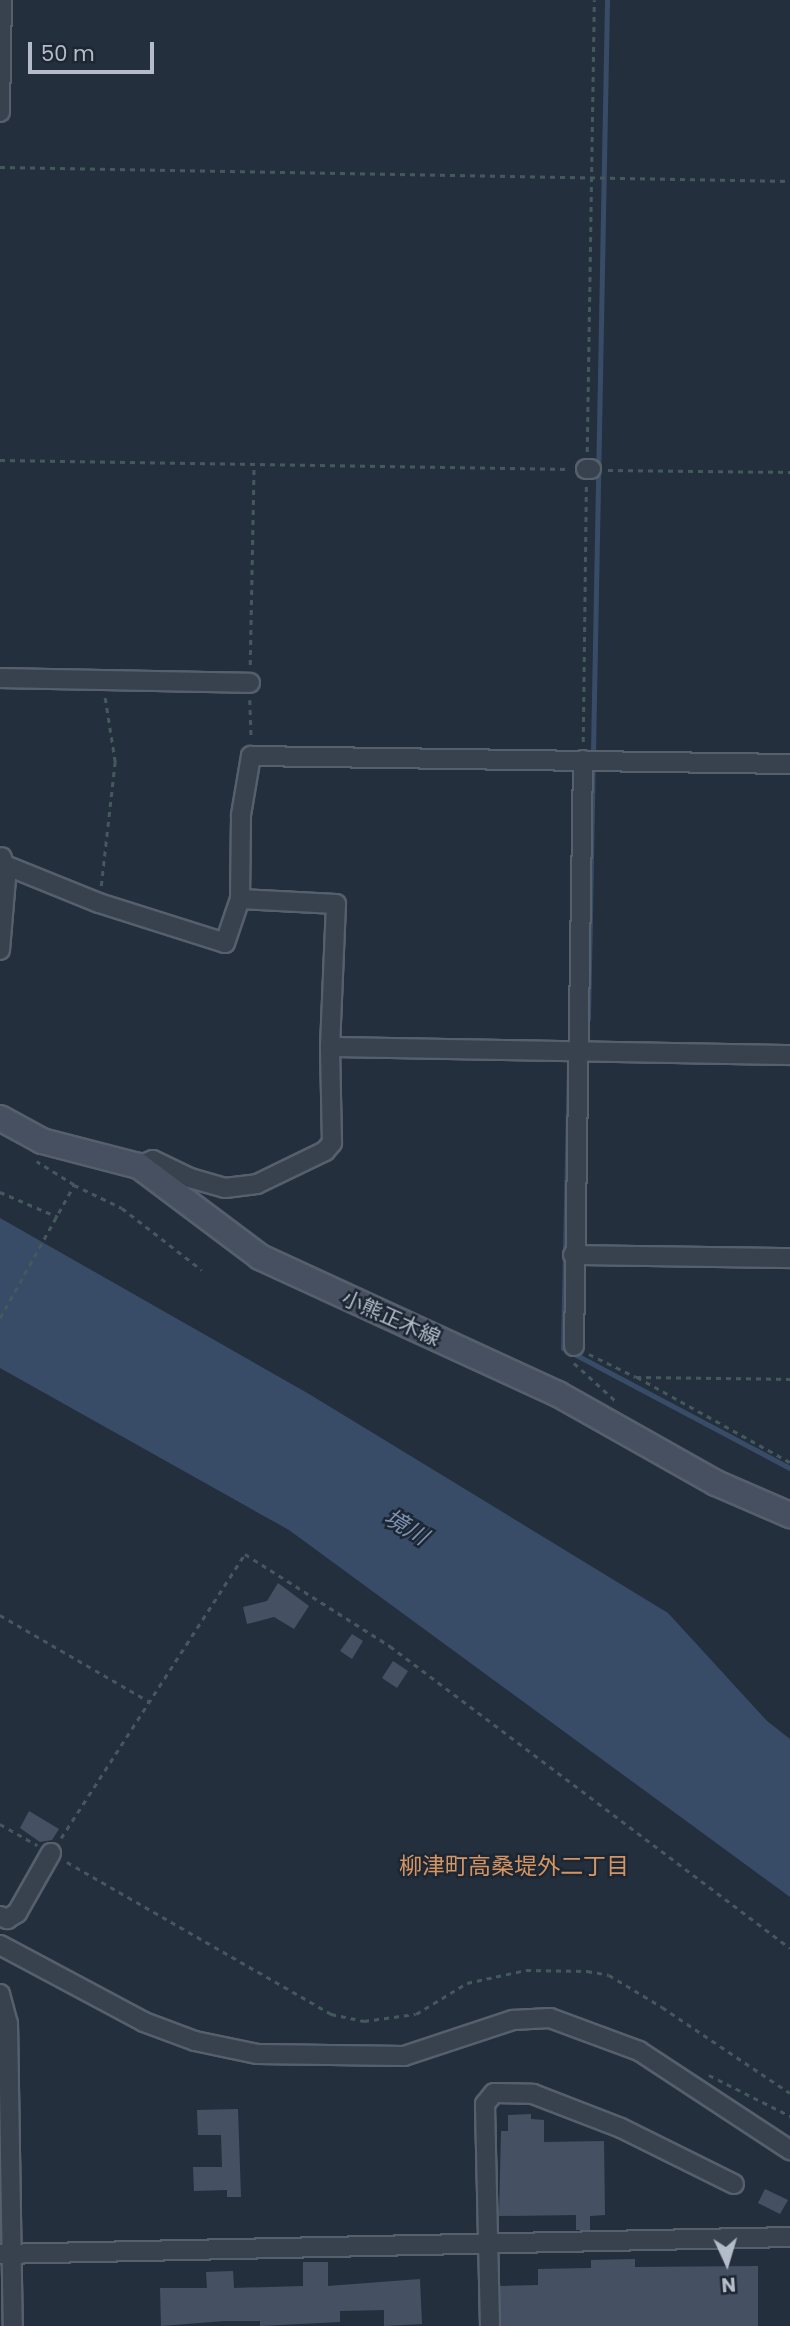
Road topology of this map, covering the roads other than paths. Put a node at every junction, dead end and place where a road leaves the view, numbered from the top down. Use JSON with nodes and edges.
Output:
{"nodes":[{"id":1,"x":2,"y":0,"type":"edge"},
{"id":2,"x":0,"y":112,"type":"edge"},
{"id":3,"x":0,"y":678,"type":"edge"},
{"id":4,"x":250,"y":683,"type":"road end"},
{"id":5,"x":583,"y":760,"type":"junction"},
{"id":6,"x":790,"y":764,"type":"edge"},
{"id":7,"x":1,"y":859,"type":"edge"},
{"id":8,"x":240,"y":900,"type":"junction"},
{"id":9,"x":0,"y":950,"type":"edge"},
{"id":10,"x":330,"y":1047,"type":"junction"},
{"id":11,"x":578,"y":1052,"type":"junction"},
{"id":12,"x":790,"y":1055,"type":"edge"},
{"id":13,"x":0,"y":1118,"type":"edge"},
{"id":14,"x":139,"y":1166,"type":"junction"},
{"id":15,"x":573,"y":1255,"type":"junction"},
{"id":16,"x":790,"y":1258,"type":"edge"},
{"id":17,"x":573,"y":1346,"type":"road end"},
{"id":18,"x":790,"y":1516,"type":"edge"},
{"id":19,"x":51,"y":1853,"type":"road end"},
{"id":20,"x":0,"y":1916,"type":"edge"},
{"id":21,"x":0,"y":1945,"type":"edge"},
{"id":22,"x":0,"y":1994,"type":"edge"},
{"id":23,"x":790,"y":2150,"type":"edge"},
{"id":24,"x":734,"y":2184,"type":"dead end"},
{"id":25,"x":790,"y":2237,"type":"edge"},
{"id":26,"x":489,"y":2243,"type":"junction"},
{"id":27,"x":6,"y":2254,"type":"edge"},
{"id":28,"x":13,"y":2326,"type":"edge"},
{"id":29,"x":489,"y":2326,"type":"edge"}],
"edges":[{"from":1,"to":2,"type":"street"},
{"from":3,"to":4,"type":"street"},
{"from":5,"to":6,"type":"street"},
{"from":5,"to":8,"type":"street"},
{"from":5,"to":11,"type":"street"},
{"from":7,"to":8,"type":"street"},
{"from":7,"to":9,"type":"street"},
{"from":8,"to":10,"type":"street"},
{"from":10,"to":11,"type":"street"},
{"from":10,"to":14,"type":"street"},
{"from":11,"to":12,"type":"street"},
{"from":11,"to":15,"type":"street"},
{"from":13,"to":14,"type":"main road","name":"小熊正木線"},
{"from":14,"to":18,"type":"main road","name":"小熊正木線"},
{"from":15,"to":16,"type":"street"},
{"from":15,"to":17,"type":"street"},
{"from":19,"to":20,"type":"street"},
{"from":21,"to":23,"type":"street"},
{"from":22,"to":27,"type":"street"},
{"from":24,"to":26,"type":"street"},
{"from":25,"to":26,"type":"street"},
{"from":26,"to":27,"type":"street"},
{"from":26,"to":29,"type":"street"},
{"from":27,"to":28,"type":"street"}]}
